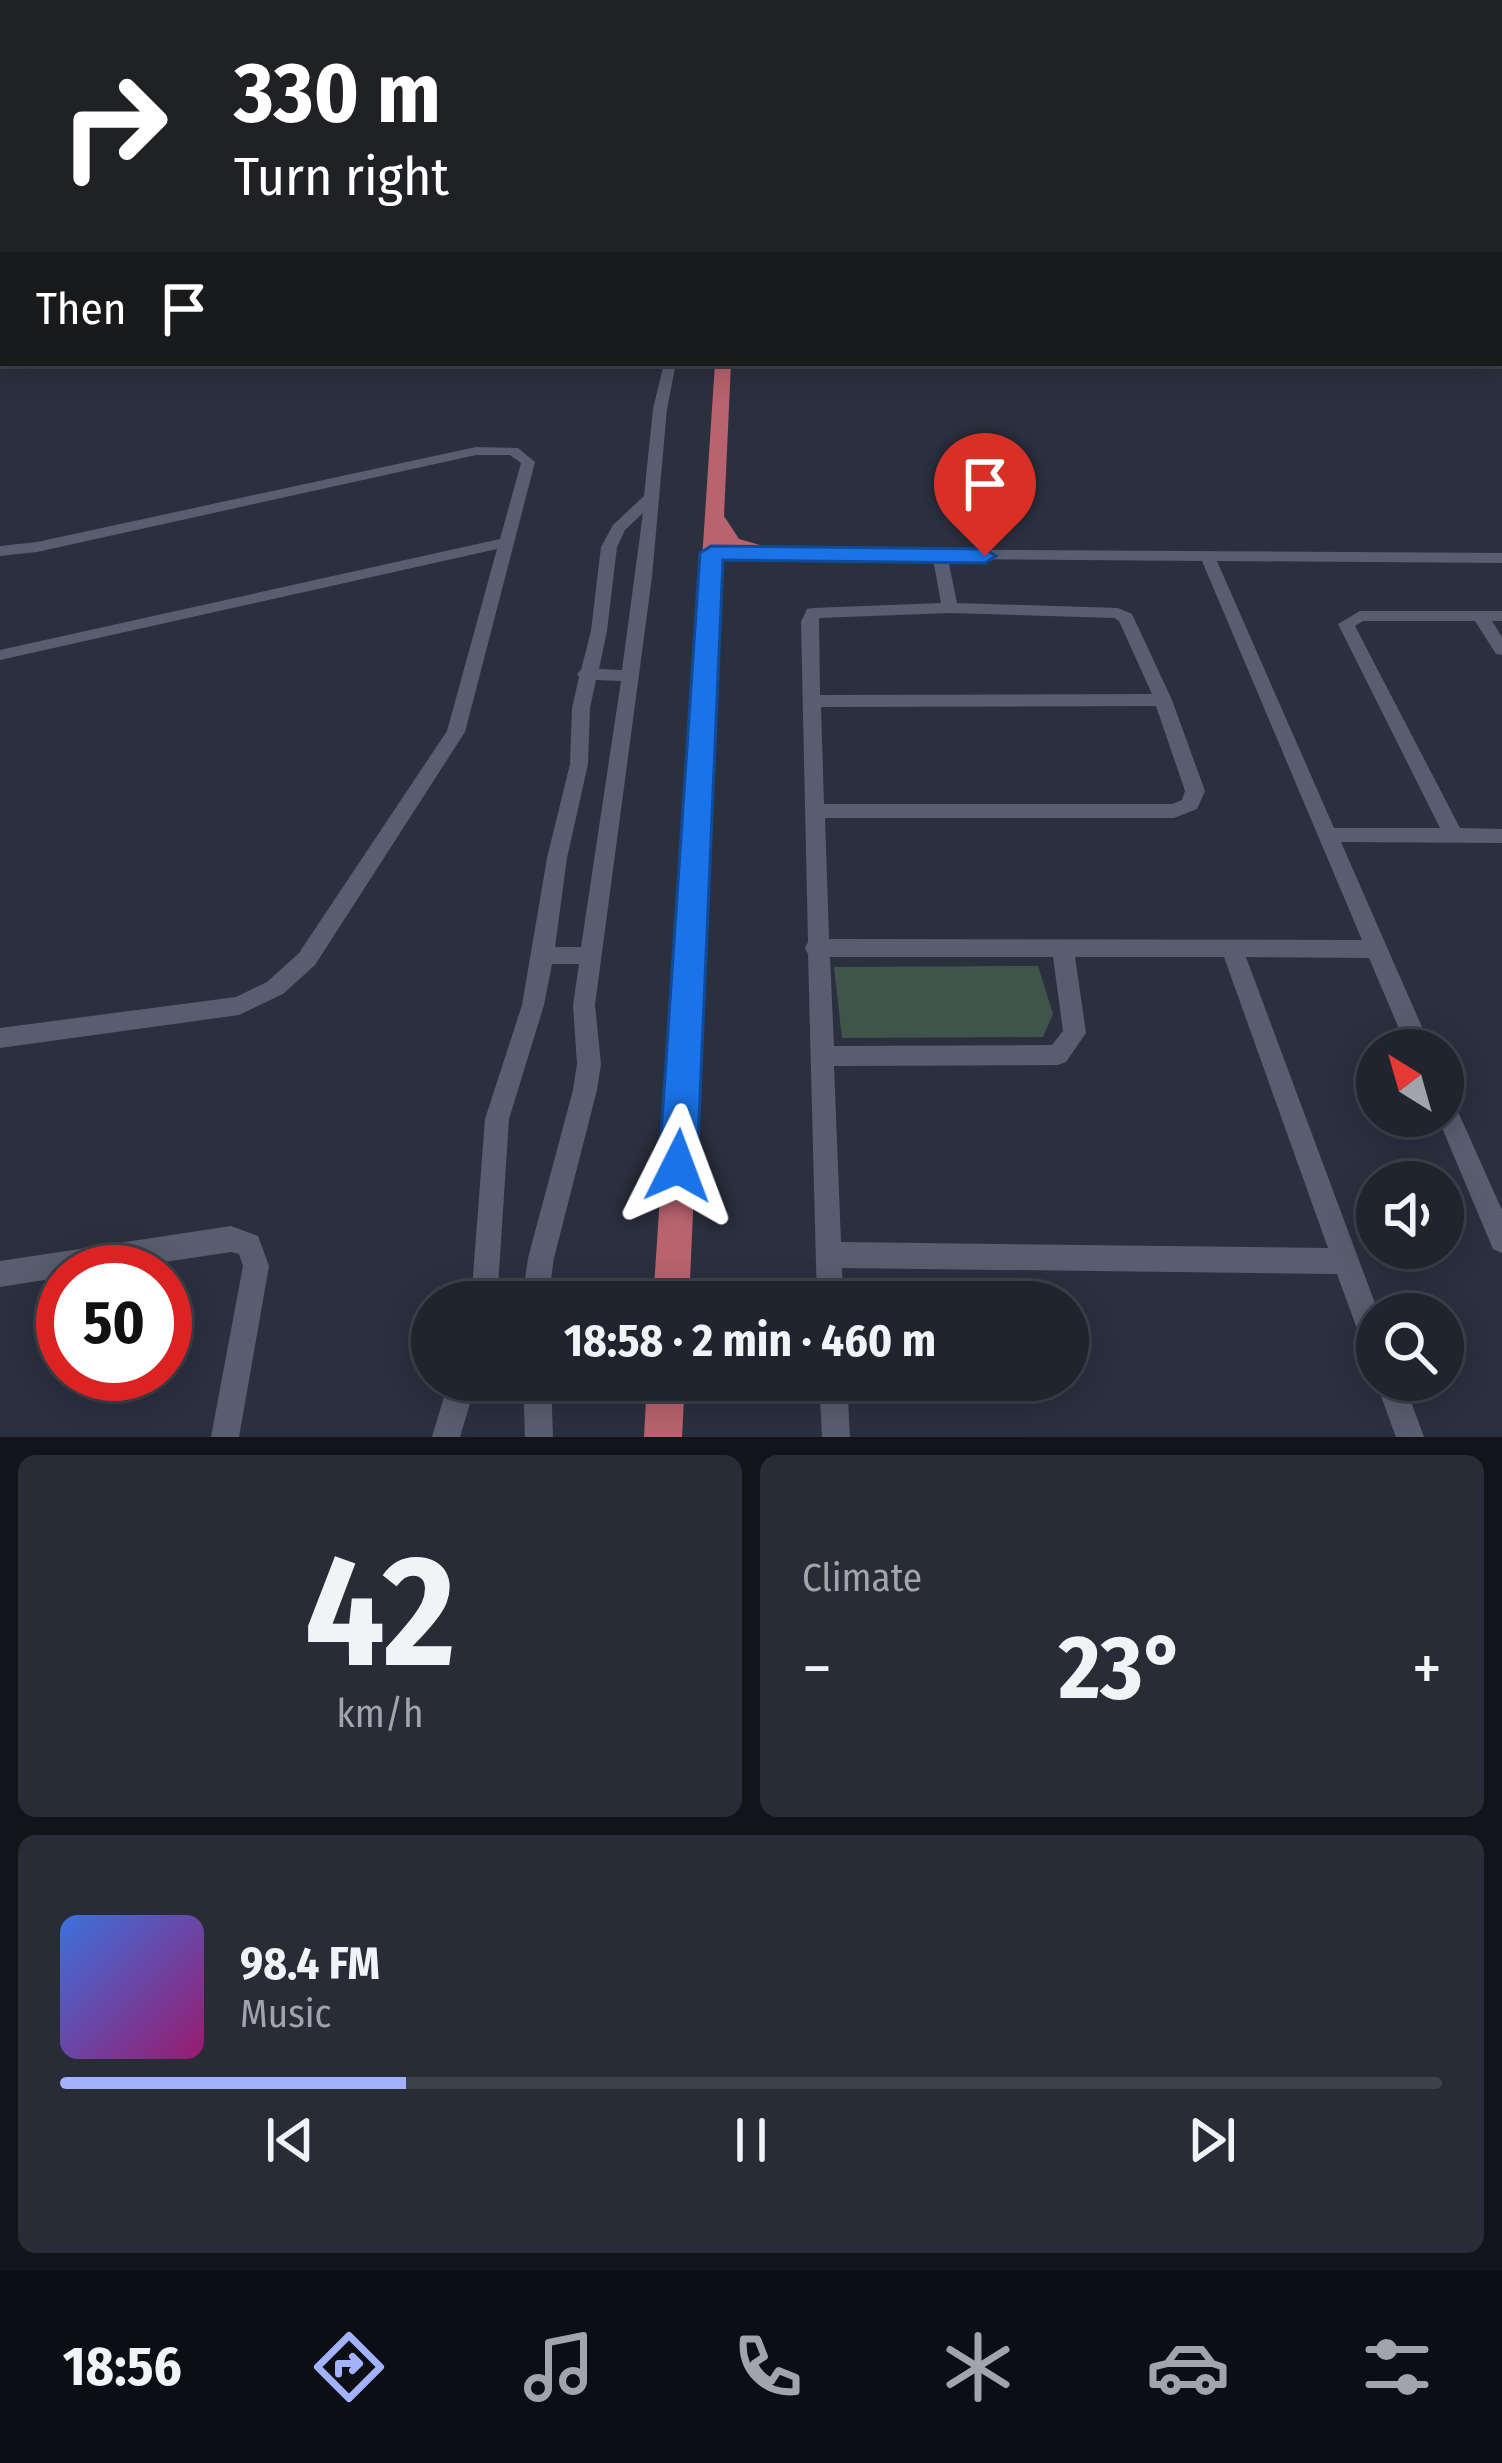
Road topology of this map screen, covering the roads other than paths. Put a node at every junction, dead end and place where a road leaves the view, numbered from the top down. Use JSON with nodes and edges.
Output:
{"nodes":[{"id":1,"x":669,"y":366,"type":"edge"},
{"id":2,"x":723,"y":366,"type":"edge"},
{"id":3,"x":652,"y":497,"type":"junction"},
{"id":4,"x":714,"y":515,"type":"junction"},
{"id":5,"x":619,"y":528,"type":"junction"},
{"id":6,"x":649,"y":530,"type":"junction"},
{"id":7,"x":507,"y":542,"type":"junction"},
{"id":8,"x":0,"y":551,"type":"edge"},
{"id":9,"x":770,"y":554,"type":"junction"},
{"id":10,"x":940,"y":556,"type":"junction"},
{"id":11,"x":1208,"y":557,"type":"junction"},
{"id":12,"x":1502,"y":558,"type":"edge"},
{"id":13,"x":711,"y":564,"type":"junction"},
{"id":14,"x":950,"y":608,"type":"junction"},
{"id":15,"x":1480,"y":616,"type":"junction"},
{"id":16,"x":1502,"y":616,"type":"edge"},
{"id":17,"x":1502,"y":650,"type":"edge"},
{"id":18,"x":0,"y":655,"type":"edge"},
{"id":19,"x":586,"y":674,"type":"junction"},
{"id":20,"x":631,"y":676,"type":"junction"},
{"id":21,"x":1163,"y":700,"type":"junction"},
{"id":22,"x":811,"y":701,"type":"junction"},
{"id":23,"x":813,"y":811,"type":"junction"},
{"id":24,"x":1328,"y":835,"type":"junction"},
{"id":25,"x":1454,"y":836,"type":"junction"},
{"id":26,"x":1502,"y":836,"type":"edge"},
{"id":27,"x":816,"y":948,"type":"junction"},
{"id":28,"x":1232,"y":949,"type":"junction"},
{"id":29,"x":1377,"y":949,"type":"junction"},
{"id":30,"x":1063,"y":950,"type":"junction"},
{"id":31,"x":591,"y":955,"type":"junction"},
{"id":32,"x":543,"y":956,"type":"junction"},
{"id":33,"x":1411,"y":1029,"type":"edge"},
{"id":34,"x":0,"y":1038,"type":"edge"},
{"id":35,"x":821,"y":1056,"type":"junction"},
{"id":36,"x":1458,"y":1137,"type":"edge"},
{"id":37,"x":1502,"y":1240,"type":"edge"},
{"id":38,"x":828,"y":1255,"type":"junction"},
{"id":39,"x":1347,"y":1262,"type":"junction"},
{"id":40,"x":0,"y":1274,"type":"edge"},
{"id":41,"x":485,"y":1281,"type":"edge"},
{"id":42,"x":538,"y":1281,"type":"edge"},
{"id":43,"x":671,"y":1281,"type":"edge"},
{"id":44,"x":829,"y":1281,"type":"edge"},
{"id":45,"x":1358,"y":1293,"type":"edge"},
{"id":46,"x":457,"y":1401,"type":"edge"},
{"id":47,"x":538,"y":1401,"type":"edge"},
{"id":48,"x":665,"y":1401,"type":"edge"},
{"id":49,"x":834,"y":1401,"type":"edge"},
{"id":50,"x":1397,"y":1401,"type":"edge"},
{"id":51,"x":225,"y":1437,"type":"edge"},
{"id":52,"x":446,"y":1437,"type":"edge"},
{"id":53,"x":539,"y":1437,"type":"edge"},
{"id":54,"x":663,"y":1437,"type":"edge"},
{"id":55,"x":836,"y":1437,"type":"edge"},
{"id":56,"x":1410,"y":1437,"type":"edge"}],
"edges":[{"from":1,"to":3,"type":"street"},
{"from":2,"to":4,"type":"main road"},
{"from":3,"to":5,"type":"street"},
{"from":3,"to":6,"type":"street"},
{"from":4,"to":9,"type":"main road"},
{"from":4,"to":13,"type":"main road"},
{"from":5,"to":6,"type":"street"},
{"from":5,"to":19,"type":"street"},
{"from":6,"to":20,"type":"street"},
{"from":7,"to":8,"type":"street"},
{"from":7,"to":18,"type":"street"},
{"from":7,"to":34,"type":"street"},
{"from":9,"to":10,"type":"street"},
{"from":9,"to":13,"type":"main road"},
{"from":10,"to":11,"type":"street"},
{"from":10,"to":14,"type":"street"},
{"from":11,"to":12,"type":"street"},
{"from":11,"to":24,"type":"street"},
{"from":13,"to":43,"type":"main road"},
{"from":14,"to":21,"type":"street"},
{"from":14,"to":22,"type":"street"},
{"from":15,"to":16,"type":"street"},
{"from":15,"to":17,"type":"street"},
{"from":15,"to":25,"type":"street"},
{"from":19,"to":20,"type":"street"},
{"from":19,"to":32,"type":"street"},
{"from":20,"to":31,"type":"street"},
{"from":21,"to":22,"type":"street"},
{"from":21,"to":23,"type":"street"},
{"from":22,"to":23,"type":"street"},
{"from":23,"to":27,"type":"street"},
{"from":24,"to":25,"type":"street"},
{"from":24,"to":29,"type":"street"},
{"from":25,"to":26,"type":"street"},
{"from":27,"to":30,"type":"street"},
{"from":27,"to":35,"type":"street"},
{"from":28,"to":29,"type":"street"},
{"from":28,"to":30,"type":"street"},
{"from":28,"to":39,"type":"street"},
{"from":29,"to":33,"type":"street"},
{"from":30,"to":35,"type":"street"},
{"from":31,"to":32,"type":"street"},
{"from":31,"to":42,"type":"street"},
{"from":32,"to":41,"type":"street"},
{"from":35,"to":38,"type":"street"},
{"from":36,"to":37,"type":"street"},
{"from":38,"to":39,"type":"street"},
{"from":38,"to":44,"type":"street"},
{"from":39,"to":45,"type":"street"},
{"from":40,"to":51,"type":"street"},
{"from":46,"to":52,"type":"street"},
{"from":47,"to":53,"type":"street"},
{"from":48,"to":54,"type":"main road"},
{"from":49,"to":55,"type":"street"},
{"from":50,"to":56,"type":"street"}]}
